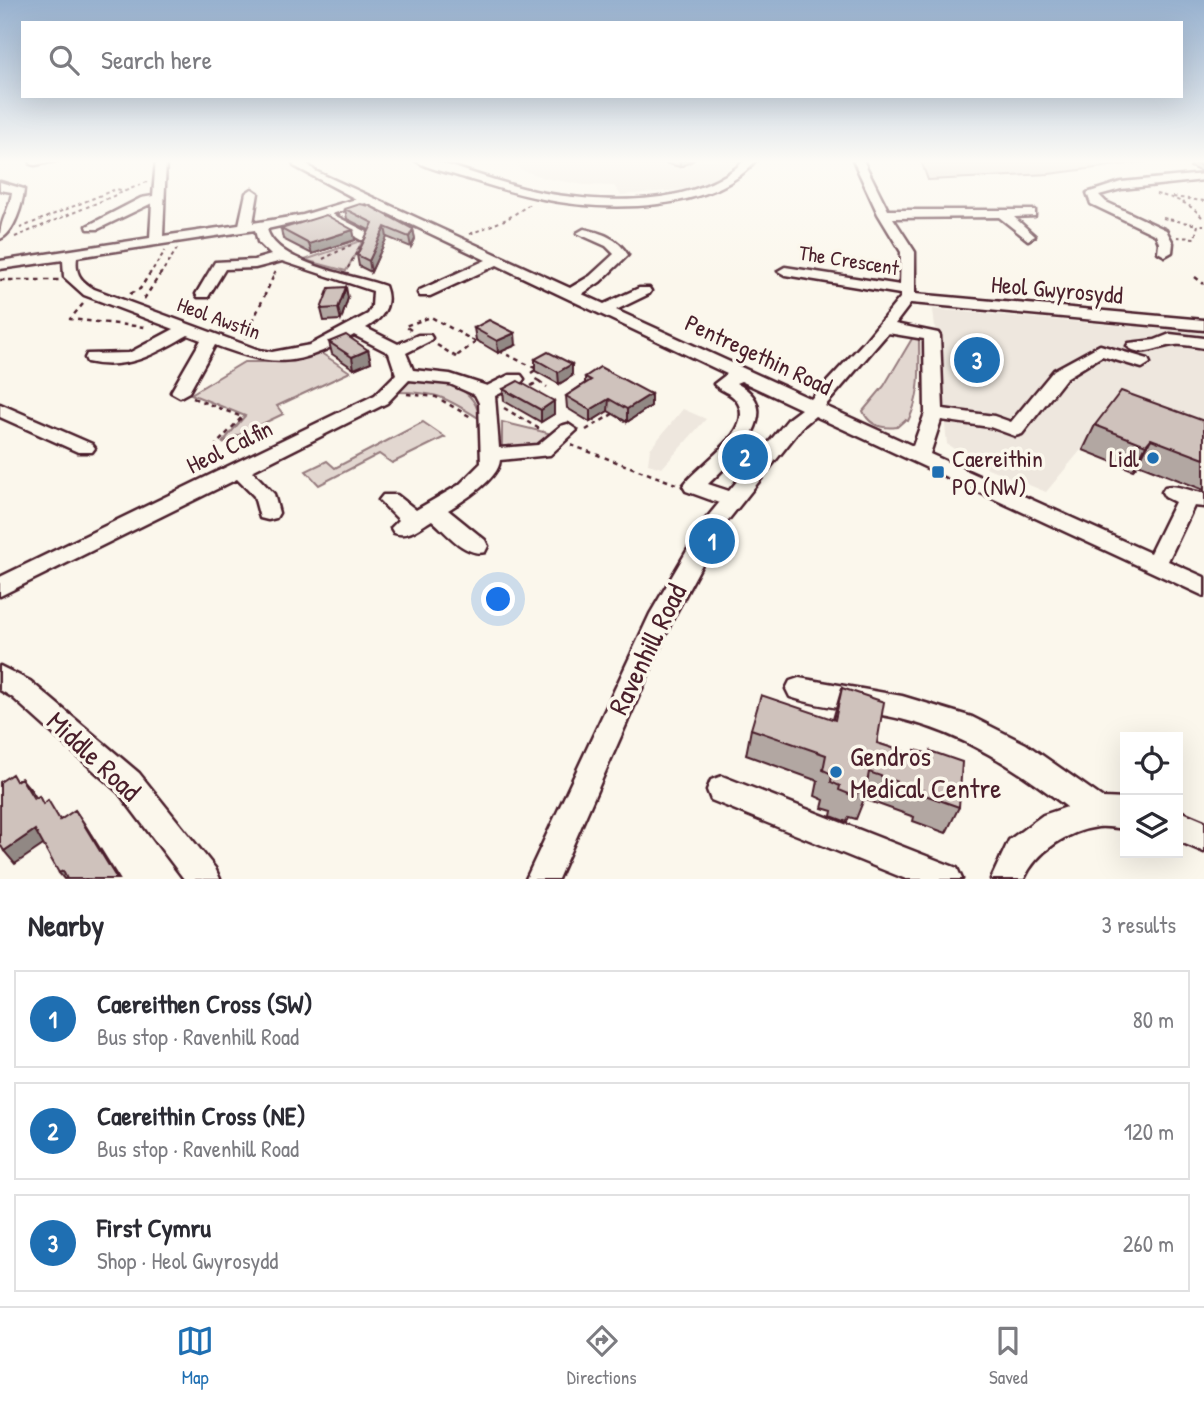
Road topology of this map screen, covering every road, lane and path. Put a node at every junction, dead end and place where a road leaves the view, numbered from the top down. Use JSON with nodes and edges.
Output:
{"nodes":[{"id":1,"x":88,"y":201,"type":"edge"},
{"id":2,"x":98,"y":201,"type":"edge"},
{"id":3,"x":145,"y":201,"type":"edge"},
{"id":4,"x":159,"y":201,"type":"edge"},
{"id":5,"x":252,"y":201,"type":"edge"},
{"id":6,"x":361,"y":201,"type":"edge"},
{"id":7,"x":371,"y":201,"type":"edge"},
{"id":8,"x":536,"y":201,"type":"edge"},
{"id":9,"x":606,"y":201,"type":"edge"},
{"id":10,"x":627,"y":201,"type":"edge"},
{"id":11,"x":878,"y":201,"type":"edge"},
{"id":12,"x":1095,"y":201,"type":"edge"},
{"id":13,"x":1180,"y":201,"type":"edge"},
{"id":14,"x":1002,"y":213,"type":"junction"},
{"id":15,"x":1031,"y":213,"type":"dead end"},
{"id":16,"x":324,"y":214,"type":"junction"},
{"id":17,"x":884,"y":214,"type":"junction"},
{"id":18,"x":6,"y":215,"type":"edge"},
{"id":19,"x":1161,"y":218,"type":"dead end"},
{"id":20,"x":1204,"y":220,"type":"edge"},
{"id":21,"x":1198,"y":225,"type":"junction"},
{"id":22,"x":1204,"y":225,"type":"edge"},
{"id":23,"x":93,"y":226,"type":"dead end"},
{"id":24,"x":253,"y":227,"type":"junction"},
{"id":25,"x":584,"y":233,"type":"dead end"},
{"id":26,"x":5,"y":235,"type":"edge"},
{"id":27,"x":1028,"y":236,"type":"dead end"},
{"id":28,"x":1164,"y":236,"type":"junction"},
{"id":29,"x":366,"y":237,"type":"edge"},
{"id":30,"x":179,"y":239,"type":"junction"},
{"id":31,"x":454,"y":240,"type":"junction"},
{"id":32,"x":156,"y":242,"type":"junction"},
{"id":33,"x":1166,"y":252,"type":"dead end"},
{"id":34,"x":71,"y":254,"type":"junction"},
{"id":35,"x":281,"y":258,"type":"junction"},
{"id":36,"x":497,"y":260,"type":"junction"},
{"id":37,"x":0,"y":265,"type":"edge"},
{"id":38,"x":307,"y":265,"type":"junction"},
{"id":39,"x":785,"y":271,"type":"dead end"},
{"id":40,"x":342,"y":275,"type":"junction"},
{"id":41,"x":1195,"y":277,"type":"dead end"},
{"id":42,"x":0,"y":279,"type":"edge"},
{"id":43,"x":72,"y":280,"type":"junction"},
{"id":44,"x":1204,"y":284,"type":"edge"},
{"id":45,"x":644,"y":291,"type":"dead end"},
{"id":46,"x":425,"y":293,"type":"dead end"},
{"id":47,"x":1017,"y":293,"type":"dead end"},
{"id":48,"x":92,"y":294,"type":"junction"},
{"id":49,"x":203,"y":294,"type":"dead end"},
{"id":50,"x":907,"y":294,"type":"junction"},
{"id":51,"x":571,"y":295,"type":"junction"},
{"id":52,"x":114,"y":302,"type":"junction"},
{"id":53,"x":1025,"y":309,"type":"junction"},
{"id":54,"x":136,"y":310,"type":"junction"},
{"id":55,"x":603,"y":310,"type":"junction"},
{"id":56,"x":1123,"y":317,"type":"junction"},
{"id":57,"x":1204,"y":326,"type":"edge"},
{"id":58,"x":180,"y":327,"type":"junction"},
{"id":59,"x":884,"y":327,"type":"junction"},
{"id":60,"x":354,"y":329,"type":"junction"},
{"id":61,"x":210,"y":339,"type":"junction"},
{"id":62,"x":426,"y":339,"type":"junction"},
{"id":63,"x":476,"y":342,"type":"junction"},
{"id":64,"x":1204,"y":343,"type":"edge"},
{"id":65,"x":1135,"y":346,"type":"junction"},
{"id":66,"x":240,"y":349,"type":"junction"},
{"id":67,"x":398,"y":350,"type":"junction"},
{"id":68,"x":93,"y":358,"type":"dead end"},
{"id":69,"x":500,"y":369,"type":"dead end"},
{"id":70,"x":740,"y":374,"type":"junction"},
{"id":71,"x":405,"y":375,"type":"junction"},
{"id":72,"x":539,"y":381,"type":"junction"},
{"id":73,"x":207,"y":382,"type":"dead end"},
{"id":74,"x":183,"y":387,"type":"junction"},
{"id":75,"x":527,"y":387,"type":"edge"},
{"id":76,"x":547,"y":387,"type":"dead end"},
{"id":77,"x":388,"y":393,"type":"junction"},
{"id":78,"x":486,"y":397,"type":"junction"},
{"id":79,"x":623,"y":407,"type":"edge"},
{"id":80,"x":813,"y":408,"type":"junction"},
{"id":81,"x":0,"y":410,"type":"edge"},
{"id":82,"x":934,"y":413,"type":"junction"},
{"id":83,"x":487,"y":421,"type":"junction"},
{"id":84,"x":563,"y":434,"type":"junction"},
{"id":85,"x":85,"y":447,"type":"dead end"},
{"id":86,"x":489,"y":456,"type":"junction"},
{"id":87,"x":919,"y":457,"type":"junction"},
{"id":88,"x":233,"y":473,"type":"junction"},
{"id":89,"x":693,"y":486,"type":"junction"},
{"id":90,"x":1188,"y":497,"type":"edge"},
{"id":91,"x":390,"y":500,"type":"dead end"},
{"id":92,"x":732,"y":500,"type":"junction"},
{"id":93,"x":268,"y":513,"type":"dead end"},
{"id":94,"x":417,"y":520,"type":"junction"},
{"id":95,"x":477,"y":546,"type":"dead end"},
{"id":96,"x":1155,"y":565,"type":"junction"},
{"id":97,"x":0,"y":587,"type":"edge"},
{"id":98,"x":1204,"y":587,"type":"edge"},
{"id":99,"x":0,"y":677,"type":"edge"},
{"id":100,"x":799,"y":689,"type":"dead end"},
{"id":101,"x":722,"y":790,"type":"dead end"},
{"id":102,"x":1112,"y":813,"type":"edge"},
{"id":103,"x":1183,"y":827,"type":"edge"},
{"id":104,"x":1204,"y":837,"type":"edge"},
{"id":105,"x":204,"y":879,"type":"edge"},
{"id":106,"x":542,"y":879,"type":"edge"},
{"id":107,"x":946,"y":879,"type":"edge"},
{"id":108,"x":1007,"y":879,"type":"edge"}],
"edges":[{"from":1,"to":26,"type":"path"},
{"from":2,"to":26,"type":"path"},
{"from":3,"to":23,"type":"street"},
{"from":4,"to":32,"type":"street"},
{"from":5,"to":24,"type":"street"},
{"from":6,"to":16,"type":"street"},
{"from":7,"to":31,"type":"street","name":"Pentregethin Road"},
{"from":8,"to":31,"type":"path"},
{"from":9,"to":10,"type":"street"},
{"from":11,"to":17,"type":"street"},
{"from":12,"to":28,"type":"street"},
{"from":13,"to":20,"type":"path"},
{"from":14,"to":15,"type":"street"},
{"from":14,"to":17,"type":"street"},
{"from":14,"to":27,"type":"street"},
{"from":16,"to":24,"type":"street"},
{"from":16,"to":29,"type":"street"},
{"from":17,"to":50,"type":"street"},
{"from":18,"to":26,"type":"street"},
{"from":19,"to":21,"type":"path"},
{"from":21,"to":22,"type":"path"},
{"from":21,"to":28,"type":"path"},
{"from":24,"to":30,"type":"street"},
{"from":24,"to":35,"type":"street"},
{"from":25,"to":51,"type":"street"},
{"from":28,"to":33,"type":"street"},
{"from":30,"to":32,"type":"street"},
{"from":30,"to":52,"type":"path"},
{"from":30,"to":54,"type":"path"},
{"from":31,"to":36,"type":"street","name":"Pentregethin Road"},
{"from":32,"to":34,"type":"street"},
{"from":34,"to":37,"type":"street"},
{"from":34,"to":43,"type":"street"},
{"from":35,"to":38,"type":"street","name":"Heol Awstin"},
{"from":35,"to":49,"type":"street"},
{"from":35,"to":66,"type":"path"},
{"from":36,"to":46,"type":"street"},
{"from":36,"to":51,"type":"street","name":"Pentregethin Road"},
{"from":38,"to":40,"type":"street","name":"Heol Awstin"},
{"from":38,"to":40,"type":"path"},
{"from":39,"to":50,"type":"street","name":"The Crescent"},
{"from":40,"to":60,"type":"street","name":"Heol Awstin"},
{"from":41,"to":44,"type":"path"},
{"from":42,"to":43,"type":"path"},
{"from":43,"to":48,"type":"street","name":"Heol Awstin"},
{"from":45,"to":55,"type":"street"},
{"from":47,"to":53,"type":"street"},
{"from":48,"to":52,"type":"street","name":"Heol Awstin"},
{"from":48,"to":58,"type":"path"},
{"from":50,"to":53,"type":"street","name":"Heol Gwyrosydd"},
{"from":50,"to":59,"type":"street"},
{"from":51,"to":55,"type":"street","name":"Pentregethin Road"},
{"from":52,"to":54,"type":"street","name":"Heol Awstin"},
{"from":53,"to":56,"type":"street","name":"Heol Gwyrosydd"},
{"from":54,"to":58,"type":"street","name":"Heol Awstin"},
{"from":55,"to":70,"type":"street","name":"Pentregethin Road"},
{"from":56,"to":57,"type":"street","name":"Heol Gwyrosydd"},
{"from":56,"to":65,"type":"street"},
{"from":58,"to":61,"type":"street","name":"Heol Awstin"},
{"from":58,"to":68,"type":"street"},
{"from":59,"to":80,"type":"street","name":"Ravenhill Road"},
{"from":59,"to":82,"type":"street"},
{"from":60,"to":66,"type":"street","name":"Heol Awstin"},
{"from":60,"to":67,"type":"street"},
{"from":61,"to":66,"type":"street","name":"Heol Awstin"},
{"from":61,"to":74,"type":"street"},
{"from":62,"to":63,"type":"path"},
{"from":62,"to":63,"type":"path"},
{"from":62,"to":67,"type":"street"},
{"from":63,"to":72,"type":"path"},
{"from":64,"to":65,"type":"street"},
{"from":65,"to":82,"type":"street"},
{"from":67,"to":71,"type":"street"},
{"from":69,"to":78,"type":"street"},
{"from":70,"to":80,"type":"street","name":"Pentregethin Road"},
{"from":70,"to":89,"type":"street"},
{"from":71,"to":77,"type":"street","name":"Heol Calfin"},
{"from":71,"to":78,"type":"street"},
{"from":72,"to":75,"type":"path"},
{"from":72,"to":76,"type":"path"},
{"from":73,"to":74,"type":"street"},
{"from":74,"to":88,"type":"path"},
{"from":77,"to":83,"type":"path"},
{"from":77,"to":88,"type":"street","name":"Heol Calfin"},
{"from":78,"to":83,"type":"street"},
{"from":78,"to":84,"type":"path"},
{"from":79,"to":84,"type":"path"},
{"from":80,"to":87,"type":"street","name":"Pentregethin Road"},
{"from":80,"to":92,"type":"street","name":"Ravenhill Road"},
{"from":81,"to":85,"type":"street"},
{"from":82,"to":87,"type":"street"},
{"from":83,"to":86,"type":"street"},
{"from":84,"to":86,"type":"street"},
{"from":84,"to":89,"type":"path"},
{"from":86,"to":94,"type":"street"},
{"from":87,"to":96,"type":"street","name":"Pentregethin Road"},
{"from":88,"to":93,"type":"street"},
{"from":88,"to":97,"type":"street","name":"Heol Calfin"},
{"from":89,"to":92,"type":"street"},
{"from":90,"to":96,"type":"street"},
{"from":91,"to":94,"type":"street"},
{"from":92,"to":106,"type":"street","name":"Ravenhill Road"},
{"from":94,"to":95,"type":"street"},
{"from":96,"to":98,"type":"street","name":"Pentregethin Road"},
{"from":99,"to":105,"type":"street","name":"Middle Road"},
{"from":100,"to":102,"type":"street"},
{"from":101,"to":107,"type":"street"},
{"from":102,"to":108,"type":"street"},
{"from":103,"to":104,"type":"street"}]}
